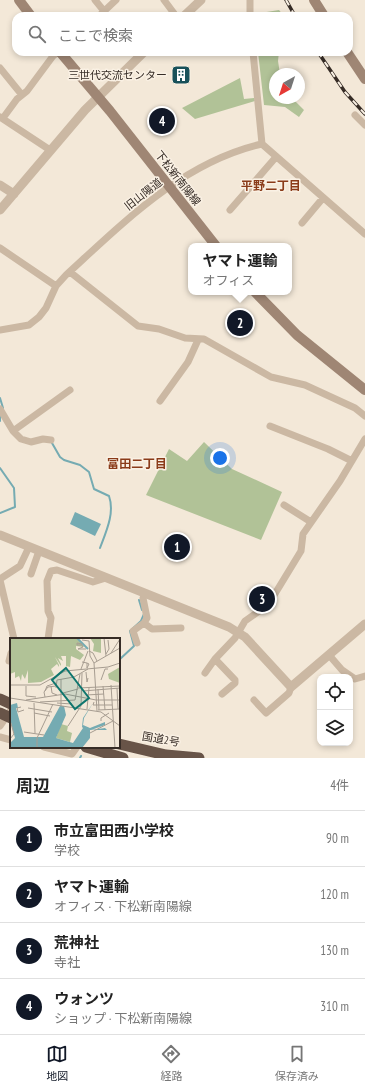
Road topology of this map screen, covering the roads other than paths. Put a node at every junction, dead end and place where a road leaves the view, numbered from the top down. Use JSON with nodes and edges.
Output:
{"nodes":[{"id":1,"x":19,"y":0,"type":"edge"},
{"id":2,"x":95,"y":0,"type":"edge"},
{"id":3,"x":116,"y":0,"type":"edge"},
{"id":4,"x":164,"y":0,"type":"edge"},
{"id":5,"x":201,"y":0,"type":"edge"},
{"id":6,"x":250,"y":0,"type":"edge"},
{"id":7,"x":314,"y":0,"type":"edge"},
{"id":8,"x":28,"y":12,"type":"edge"},
{"id":9,"x":100,"y":12,"type":"edge"},
{"id":10,"x":103,"y":12,"type":"edge"},
{"id":11,"x":173,"y":12,"type":"edge"},
{"id":12,"x":188,"y":12,"type":"edge"},
{"id":13,"x":250,"y":12,"type":"edge"},
{"id":14,"x":322,"y":12,"type":"edge"},
{"id":15,"x":52,"y":56,"type":"edge"},
{"id":16,"x":63,"y":56,"type":"edge"},
{"id":17,"x":140,"y":56,"type":"edge"},
{"id":18,"x":253,"y":56,"type":"edge"},
{"id":19,"x":350,"y":56,"type":"edge"},
{"id":20,"x":0,"y":68,"type":"edge"},
{"id":21,"x":365,"y":79,"type":"edge"},
{"id":22,"x":22,"y":95,"type":"junction"},
{"id":23,"x":98,"y":96,"type":"junction"},
{"id":24,"x":355,"y":114,"type":"dead end"},
{"id":25,"x":1,"y":118,"type":"edge"},
{"id":26,"x":365,"y":125,"type":"edge"},
{"id":27,"x":262,"y":144,"type":"junction"},
{"id":28,"x":50,"y":150,"type":"junction"},
{"id":29,"x":276,"y":157,"type":"junction"},
{"id":30,"x":0,"y":185,"type":"edge"},
{"id":31,"x":170,"y":187,"type":"junction"},
{"id":32,"x":14,"y":194,"type":"junction"},
{"id":33,"x":323,"y":198,"type":"junction"},
{"id":34,"x":0,"y":210,"type":"edge"},
{"id":35,"x":230,"y":210,"type":"dead end"},
{"id":36,"x":302,"y":223,"type":"dead end"},
{"id":37,"x":365,"y":234,"type":"edge"},
{"id":38,"x":214,"y":243,"type":"edge"},
{"id":39,"x":0,"y":248,"type":"edge"},
{"id":40,"x":70,"y":272,"type":"junction"},
{"id":41,"x":56,"y":286,"type":"junction"},
{"id":42,"x":258,"y":295,"type":"edge"},
{"id":43,"x":0,"y":330,"type":"edge"},
{"id":44,"x":198,"y":340,"type":"junction"},
{"id":45,"x":70,"y":390,"type":"dead end"},
{"id":46,"x":365,"y":390,"type":"edge"},
{"id":47,"x":160,"y":400,"type":"dead end"},
{"id":48,"x":0,"y":409,"type":"edge"},
{"id":49,"x":365,"y":416,"type":"edge"},
{"id":50,"x":270,"y":426,"type":"dead end"},
{"id":51,"x":13,"y":430,"type":"junction"},
{"id":52,"x":365,"y":439,"type":"edge"},
{"id":53,"x":51,"y":440,"type":"dead end"},
{"id":54,"x":352,"y":461,"type":"junction"},
{"id":55,"x":284,"y":505,"type":"dead end"},
{"id":56,"x":311,"y":522,"type":"junction"},
{"id":57,"x":0,"y":535,"type":"edge"},
{"id":58,"x":29,"y":547,"type":"junction"},
{"id":59,"x":39,"y":551,"type":"junction"},
{"id":60,"x":31,"y":574,"type":"dead end"},
{"id":61,"x":106,"y":578,"type":"junction"},
{"id":62,"x":0,"y":580,"type":"edge"},
{"id":63,"x":145,"y":594,"type":"junction"},
{"id":64,"x":144,"y":623,"type":"junction"},
{"id":65,"x":365,"y":624,"type":"edge"},
{"id":66,"x":181,"y":628,"type":"dead end"},
{"id":67,"x":237,"y":631,"type":"junction"},
{"id":68,"x":14,"y":638,"type":"edge"},
{"id":69,"x":48,"y":638,"type":"edge"},
{"id":70,"x":137,"y":643,"type":"dead end"},
{"id":71,"x":329,"y":655,"type":"junction"},
{"id":72,"x":10,"y":657,"type":"edge"},
{"id":73,"x":215,"y":659,"type":"junction"},
{"id":74,"x":9,"y":661,"type":"dead end"},
{"id":75,"x":205,"y":674,"type":"dead end"},
{"id":76,"x":365,"y":676,"type":"edge"},
{"id":77,"x":291,"y":687,"type":"junction"},
{"id":78,"x":222,"y":694,"type":"dead end"},
{"id":79,"x":0,"y":699,"type":"edge"},
{"id":80,"x":254,"y":700,"type":"dead end"},
{"id":81,"x":10,"y":704,"type":"edge"},
{"id":82,"x":10,"y":711,"type":"edge"},
{"id":83,"x":0,"y":713,"type":"edge"},
{"id":84,"x":10,"y":718,"type":"edge"},
{"id":85,"x":0,"y":726,"type":"edge"},
{"id":86,"x":0,"y":736,"type":"edge"},
{"id":87,"x":10,"y":740,"type":"edge"},
{"id":88,"x":120,"y":744,"type":"edge"},
{"id":89,"x":48,"y":748,"type":"edge"},
{"id":90,"x":76,"y":748,"type":"edge"},
{"id":91,"x":89,"y":748,"type":"edge"},
{"id":92,"x":123,"y":758,"type":"edge"},
{"id":93,"x":199,"y":758,"type":"edge"}],
"edges":[{"from":1,"to":8,"type":"main road"},
{"from":2,"to":9,"type":"street"},
{"from":3,"to":10,"type":"street"},
{"from":4,"to":11,"type":"street"},
{"from":5,"to":12,"type":"street"},
{"from":6,"to":13,"type":"street"},
{"from":7,"to":14,"type":"main road"},
{"from":15,"to":22,"type":"street"},
{"from":16,"to":23,"type":"main road","name":"下松新南陽線"},
{"from":17,"to":23,"type":"street"},
{"from":18,"to":27,"type":"street"},
{"from":19,"to":21,"type":"main road"},
{"from":20,"to":22,"type":"street"},
{"from":22,"to":25,"type":"street"},
{"from":23,"to":28,"type":"street"},
{"from":23,"to":31,"type":"main road","name":"下松新南陽線"},
{"from":24,"to":26,"type":"street"},
{"from":25,"to":28,"type":"street"},
{"from":27,"to":29,"type":"street"},
{"from":27,"to":31,"type":"street","name":"旧山陽道"},
{"from":28,"to":32,"type":"street"},
{"from":29,"to":33,"type":"street"},
{"from":29,"to":35,"type":"street"},
{"from":30,"to":32,"type":"street"},
{"from":31,"to":38,"type":"main road","name":"下松新南陽線"},
{"from":31,"to":40,"type":"street","name":"旧山陽道"},
{"from":32,"to":34,"type":"street"},
{"from":33,"to":36,"type":"street"},
{"from":33,"to":37,"type":"street"},
{"from":39,"to":41,"type":"street"},
{"from":40,"to":41,"type":"street","name":"旧山陽道"},
{"from":40,"to":44,"type":"street"},
{"from":41,"to":43,"type":"street"},
{"from":42,"to":46,"type":"main road"},
{"from":44,"to":47,"type":"street"},
{"from":44,"to":49,"type":"street"},
{"from":45,"to":51,"type":"street"},
{"from":48,"to":51,"type":"street"},
{"from":50,"to":54,"type":"street"},
{"from":51,"to":53,"type":"street"},
{"from":52,"to":54,"type":"street"},
{"from":54,"to":56,"type":"street"},
{"from":55,"to":56,"type":"street"},
{"from":56,"to":67,"type":"street"},
{"from":57,"to":58,"type":"street"},
{"from":58,"to":59,"type":"street"},
{"from":58,"to":62,"type":"street"},
{"from":59,"to":60,"type":"street"},
{"from":59,"to":61,"type":"street"},
{"from":61,"to":63,"type":"street"},
{"from":61,"to":69,"type":"street"},
{"from":62,"to":68,"type":"street"},
{"from":63,"to":64,"type":"street"},
{"from":63,"to":67,"type":"street"},
{"from":64,"to":66,"type":"street"},
{"from":64,"to":70,"type":"street"},
{"from":65,"to":71,"type":"street"},
{"from":67,"to":73,"type":"street"},
{"from":67,"to":77,"type":"street"},
{"from":71,"to":76,"type":"street"},
{"from":71,"to":77,"type":"street"},
{"from":72,"to":74,"type":"street"},
{"from":73,"to":75,"type":"street"},
{"from":73,"to":78,"type":"street"},
{"from":77,"to":80,"type":"street"},
{"from":79,"to":81,"type":"highway"},
{"from":82,"to":85,"type":"street"},
{"from":83,"to":84,"type":"highway"},
{"from":86,"to":87,"type":"street"},
{"from":88,"to":93,"type":"highway","name":"国道2号"},
{"from":89,"to":90,"type":"street"},
{"from":91,"to":92,"type":"highway"}]}
